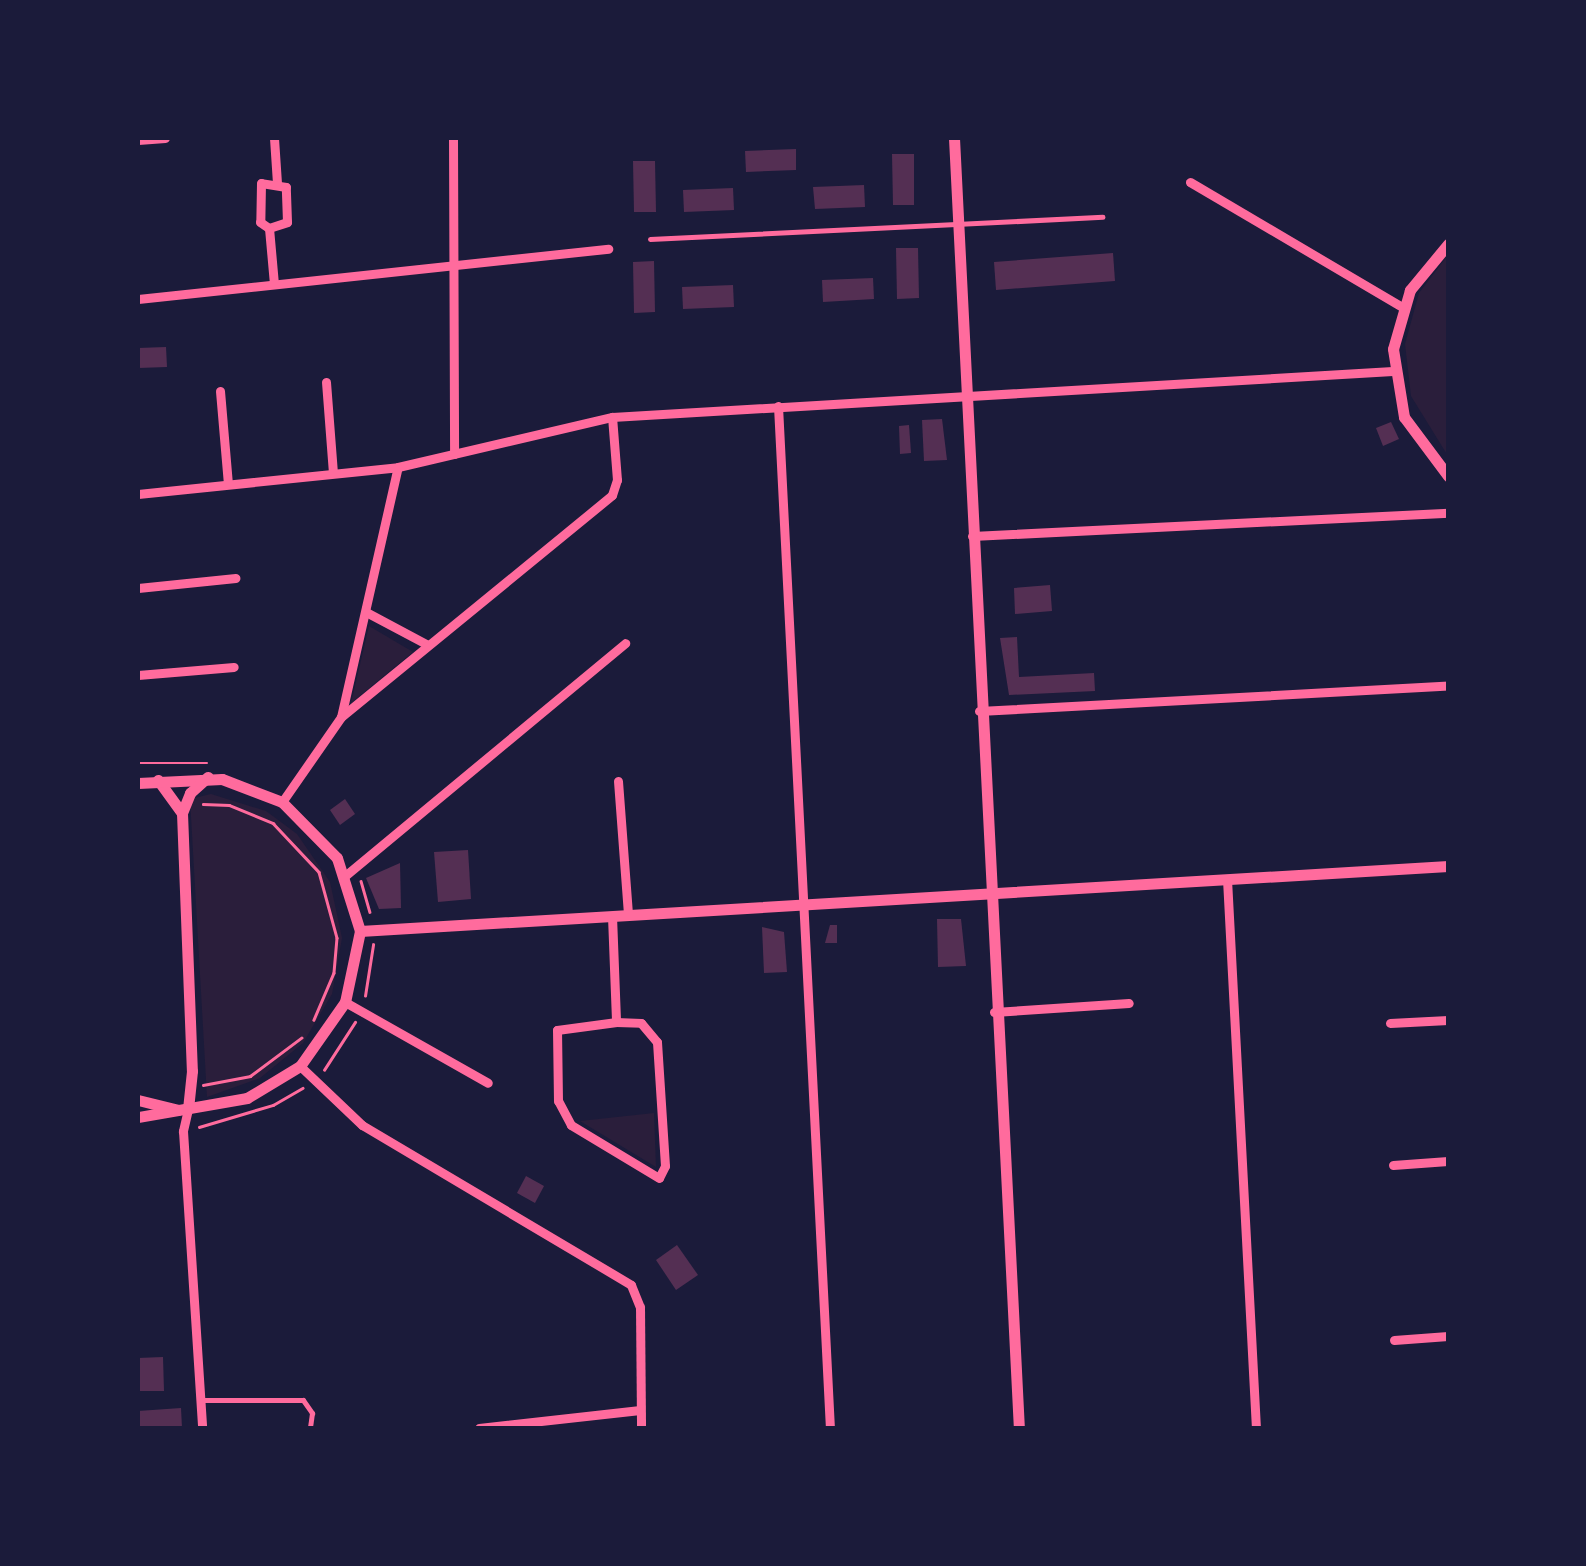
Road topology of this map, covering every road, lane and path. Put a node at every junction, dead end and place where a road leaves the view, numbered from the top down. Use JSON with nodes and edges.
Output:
{"nodes":[{"id":1,"x":165,"y":138,"type":"edge"},
{"id":2,"x":274,"y":138,"type":"edge"},
{"id":3,"x":453,"y":138,"type":"edge"},
{"id":4,"x":954,"y":138,"type":"edge"},
{"id":5,"x":138,"y":140,"type":"edge"},
{"id":6,"x":1190,"y":182,"type":"dead end"},
{"id":7,"x":277,"y":183,"type":"junction"},
{"id":8,"x":1102,"y":217,"type":"dead end"},
{"id":9,"x":958,"y":224,"type":"junction"},
{"id":10,"x":269,"y":228,"type":"junction"},
{"id":11,"x":650,"y":240,"type":"dead end"},
{"id":12,"x":1448,"y":244,"type":"edge"},
{"id":13,"x":608,"y":250,"type":"dead end"},
{"id":14,"x":454,"y":266,"type":"junction"},
{"id":15,"x":274,"y":284,"type":"junction"},
{"id":16,"x":138,"y":299,"type":"edge"},
{"id":17,"x":1402,"y":307,"type":"junction"},
{"id":18,"x":1393,"y":371,"type":"junction"},
{"id":19,"x":326,"y":382,"type":"dead end"},
{"id":20,"x":220,"y":390,"type":"dead end"},
{"id":21,"x":965,"y":395,"type":"junction"},
{"id":22,"x":778,"y":406,"type":"junction"},
{"id":23,"x":612,"y":417,"type":"junction"},
{"id":24,"x":454,"y":454,"type":"junction"},
{"id":25,"x":398,"y":467,"type":"junction"},
{"id":26,"x":333,"y":473,"type":"junction"},
{"id":27,"x":1448,"y":476,"type":"edge"},
{"id":28,"x":228,"y":484,"type":"junction"},
{"id":29,"x":138,"y":494,"type":"edge"},
{"id":30,"x":1448,"y":513,"type":"edge"},
{"id":31,"x":972,"y":536,"type":"junction"},
{"id":32,"x":235,"y":578,"type":"dead end"},
{"id":33,"x":138,"y":588,"type":"edge"},
{"id":34,"x":366,"y":612,"type":"junction"},
{"id":35,"x":625,"y":643,"type":"dead end"},
{"id":36,"x":428,"y":645,"type":"junction"},
{"id":37,"x":234,"y":667,"type":"dead end"},
{"id":38,"x":138,"y":676,"type":"edge"},
{"id":39,"x":1448,"y":686,"type":"edge"},
{"id":40,"x":979,"y":710,"type":"junction"},
{"id":41,"x":341,"y":718,"type":"junction"},
{"id":42,"x":138,"y":763,"type":"edge"},
{"id":43,"x":222,"y":765,"type":"dead end"},
{"id":44,"x":208,"y":777,"type":"junction"},
{"id":45,"x":158,"y":780,"type":"junction"},
{"id":46,"x":618,"y":781,"type":"dead end"},
{"id":47,"x":138,"y":782,"type":"edge"},
{"id":48,"x":282,"y":802,"type":"junction"},
{"id":49,"x":196,"y":804,"type":"dead end"},
{"id":50,"x":182,"y":813,"type":"junction"},
{"id":51,"x":1448,"y":866,"type":"edge"},
{"id":52,"x":350,"y":872,"type":"junction"},
{"id":53,"x":1227,"y":879,"type":"junction"},
{"id":54,"x":987,"y":894,"type":"junction"},
{"id":55,"x":801,"y":905,"type":"junction"},
{"id":56,"x":628,"y":915,"type":"junction"},
{"id":57,"x":612,"y":916,"type":"junction"},
{"id":58,"x":366,"y":931,"type":"junction"},
{"id":59,"x":345,"y":1002,"type":"junction"},
{"id":60,"x":1129,"y":1003,"type":"dead end"},
{"id":61,"x":360,"y":1010,"type":"junction"},
{"id":62,"x":994,"y":1012,"type":"junction"},
{"id":63,"x":1448,"y":1020,"type":"edge"},
{"id":64,"x":313,"y":1021,"type":"dead end"},
{"id":65,"x":616,"y":1022,"type":"junction"},
{"id":66,"x":1390,"y":1022,"type":"dead end"},
{"id":67,"x":303,"y":1036,"type":"dead end"},
{"id":68,"x":300,"y":1066,"type":"junction"},
{"id":69,"x":315,"y":1078,"type":"junction"},
{"id":70,"x":488,"y":1083,"type":"dead end"},
{"id":71,"x":192,"y":1084,"type":"junction"},
{"id":72,"x":138,"y":1100,"type":"edge"},
{"id":73,"x":183,"y":1109,"type":"junction"},
{"id":74,"x":138,"y":1117,"type":"edge"},
{"id":75,"x":183,"y":1132,"type":"junction"},
{"id":76,"x":1448,"y":1161,"type":"edge"},
{"id":77,"x":1393,"y":1165,"type":"dead end"},
{"id":78,"x":1448,"y":1336,"type":"edge"},
{"id":79,"x":1394,"y":1340,"type":"dead end"},
{"id":80,"x":200,"y":1400,"type":"junction"},
{"id":81,"x":640,"y":1410,"type":"junction"},
{"id":82,"x":522,"y":1425,"type":"edge"},
{"id":83,"x":202,"y":1428,"type":"edge"},
{"id":84,"x":310,"y":1428,"type":"edge"},
{"id":85,"x":479,"y":1428,"type":"edge"},
{"id":86,"x":641,"y":1428,"type":"edge"},
{"id":87,"x":830,"y":1428,"type":"edge"},
{"id":88,"x":1019,"y":1428,"type":"edge"},
{"id":89,"x":1256,"y":1428,"type":"edge"}],
"edges":[{"from":1,"to":5,"type":"street"},
{"from":2,"to":7,"type":"street"},
{"from":3,"to":14,"type":"street"},
{"from":4,"to":9,"type":"street"},
{"from":6,"to":17,"type":"street"},
{"from":7,"to":10,"type":"street"},
{"from":7,"to":10,"type":"street"},
{"from":8,"to":9,"type":"lane"},
{"from":9,"to":11,"type":"lane"},
{"from":9,"to":21,"type":"street"},
{"from":10,"to":15,"type":"street"},
{"from":12,"to":17,"type":"street"},
{"from":13,"to":14,"type":"street"},
{"from":14,"to":15,"type":"street"},
{"from":14,"to":24,"type":"street"},
{"from":15,"to":16,"type":"street"},
{"from":17,"to":18,"type":"street"},
{"from":18,"to":21,"type":"street"},
{"from":18,"to":27,"type":"street"},
{"from":19,"to":26,"type":"street"},
{"from":20,"to":28,"type":"street"},
{"from":21,"to":22,"type":"street"},
{"from":21,"to":31,"type":"street"},
{"from":22,"to":23,"type":"street"},
{"from":22,"to":55,"type":"street"},
{"from":23,"to":24,"type":"street"},
{"from":23,"to":36,"type":"street"},
{"from":24,"to":25,"type":"street"},
{"from":25,"to":26,"type":"street"},
{"from":25,"to":34,"type":"street"},
{"from":26,"to":28,"type":"street"},
{"from":28,"to":29,"type":"street"},
{"from":30,"to":31,"type":"street"},
{"from":31,"to":40,"type":"street"},
{"from":32,"to":33,"type":"street"},
{"from":34,"to":36,"type":"street"},
{"from":34,"to":41,"type":"street"},
{"from":35,"to":52,"type":"street"},
{"from":36,"to":41,"type":"street"},
{"from":37,"to":38,"type":"street"},
{"from":39,"to":40,"type":"street"},
{"from":40,"to":54,"type":"street"},
{"from":41,"to":48,"type":"street"},
{"from":42,"to":43,"type":"path"},
{"from":44,"to":45,"type":"street"},
{"from":44,"to":48,"type":"street"},
{"from":44,"to":50,"type":"street"},
{"from":45,"to":47,"type":"street"},
{"from":45,"to":50,"type":"street"},
{"from":46,"to":56,"type":"street"},
{"from":48,"to":52,"type":"street"},
{"from":49,"to":64,"type":"path"},
{"from":50,"to":71,"type":"street"},
{"from":51,"to":53,"type":"street"},
{"from":52,"to":58,"type":"street"},
{"from":52,"to":58,"type":"path"},
{"from":53,"to":54,"type":"street"},
{"from":53,"to":89,"type":"street"},
{"from":54,"to":55,"type":"street"},
{"from":54,"to":62,"type":"street"},
{"from":55,"to":56,"type":"street"},
{"from":55,"to":87,"type":"street"},
{"from":56,"to":57,"type":"street"},
{"from":57,"to":58,"type":"street"},
{"from":57,"to":65,"type":"street"},
{"from":58,"to":59,"type":"street"},
{"from":58,"to":61,"type":"path"},
{"from":59,"to":61,"type":"street"},
{"from":59,"to":68,"type":"street"},
{"from":60,"to":62,"type":"street"},
{"from":61,"to":69,"type":"path"},
{"from":61,"to":70,"type":"street"},
{"from":62,"to":88,"type":"street"},
{"from":63,"to":66,"type":"street"},
{"from":65,"to":65,"type":"street"},
{"from":67,"to":71,"type":"path"},
{"from":68,"to":69,"type":"street"},
{"from":68,"to":73,"type":"street"},
{"from":69,"to":75,"type":"path"},
{"from":69,"to":81,"type":"street"},
{"from":71,"to":73,"type":"street"},
{"from":72,"to":73,"type":"street"},
{"from":73,"to":74,"type":"street"},
{"from":73,"to":75,"type":"street"},
{"from":75,"to":80,"type":"street"},
{"from":76,"to":77,"type":"street"},
{"from":78,"to":79,"type":"street"},
{"from":80,"to":83,"type":"street"},
{"from":80,"to":84,"type":"lane"},
{"from":81,"to":82,"type":"street"},
{"from":81,"to":86,"type":"street"},
{"from":82,"to":85,"type":"street"}]}
